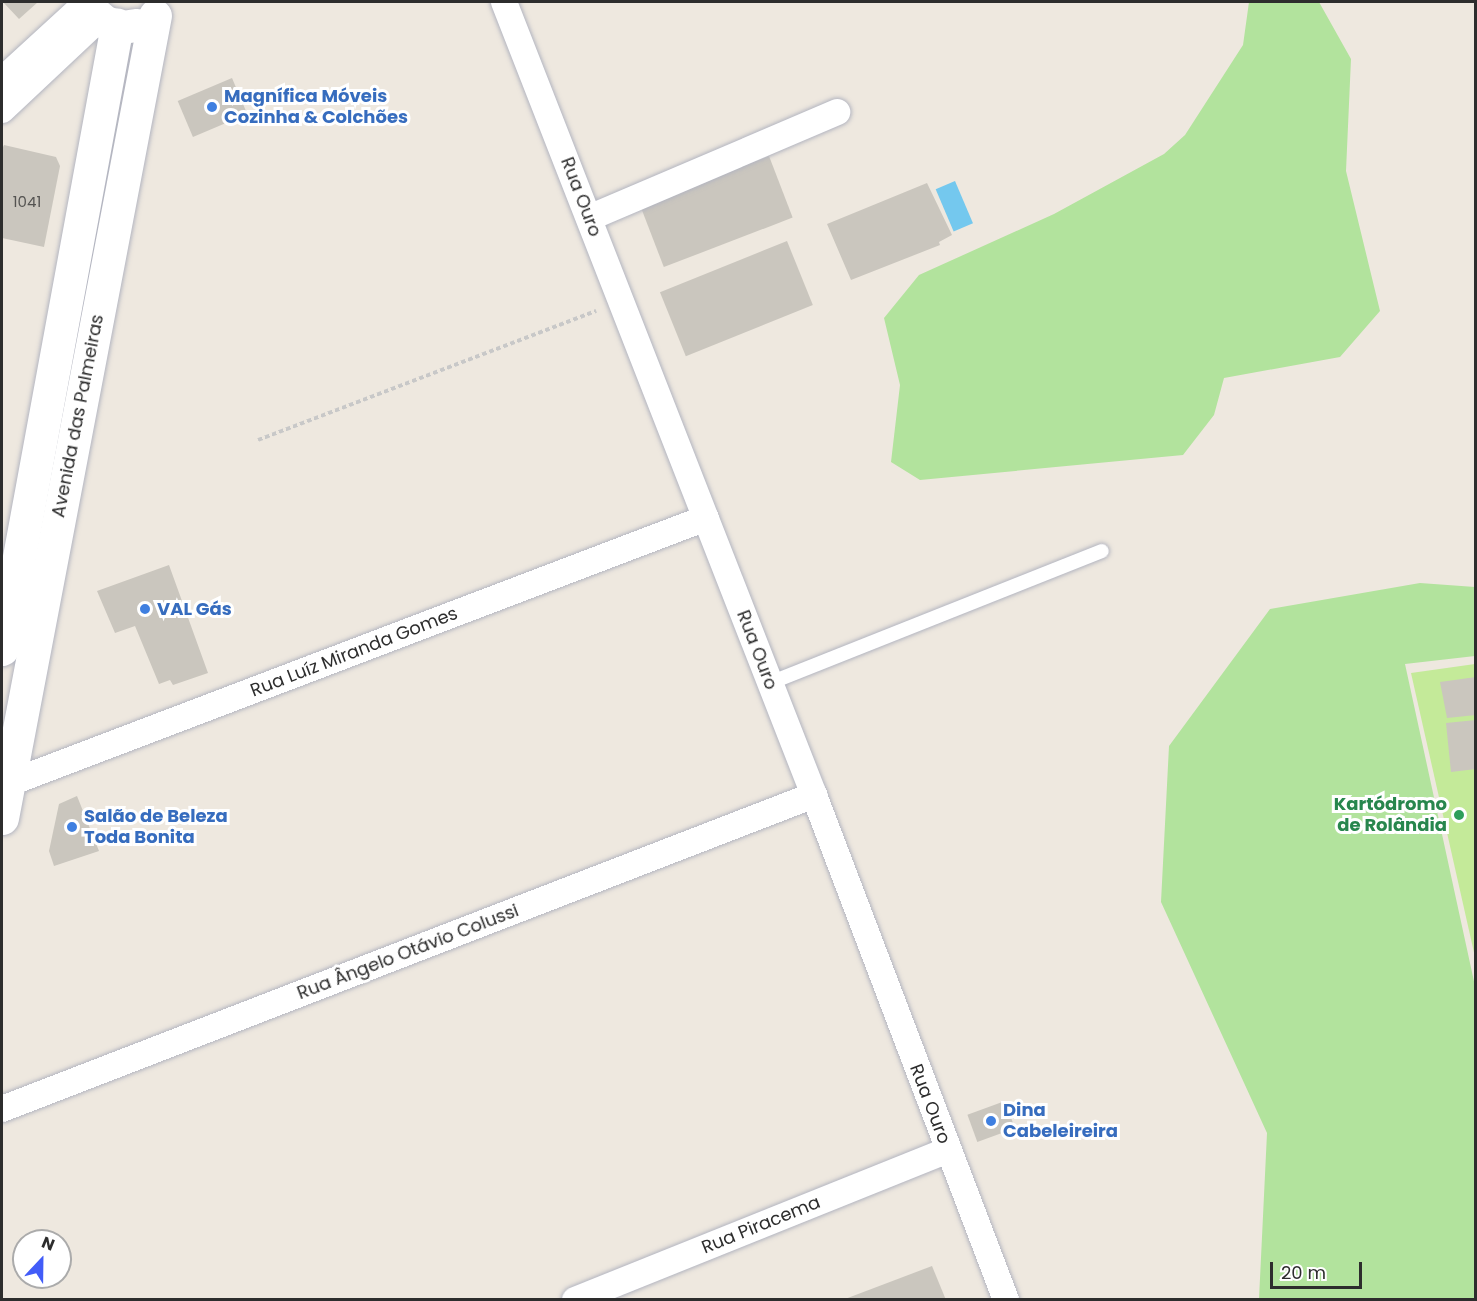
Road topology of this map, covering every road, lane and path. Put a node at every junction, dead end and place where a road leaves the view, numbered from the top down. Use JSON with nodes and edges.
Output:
{"nodes":[{"id":1,"x":504,"y":2,"type":"edge"},
{"id":2,"x":160,"y":8,"type":"edge"},
{"id":3,"x":101,"y":15,"type":"edge"},
{"id":4,"x":2,"y":80,"type":"edge"},
{"id":5,"x":2,"y":110,"type":"edge"},
{"id":6,"x":837,"y":112,"type":"dead end"},
{"id":7,"x":589,"y":218,"type":"junction"},
{"id":8,"x":621,"y":302,"type":"junction"},
{"id":9,"x":258,"y":440,"type":"dead end"},
{"id":10,"x":706,"y":518,"type":"junction"},
{"id":11,"x":1102,"y":551,"type":"dead end"},
{"id":12,"x":2,"y":649,"type":"edge"},
{"id":13,"x":770,"y":683,"type":"junction"},
{"id":14,"x":5,"y":785,"type":"edge"},
{"id":15,"x":814,"y":795,"type":"junction"},
{"id":16,"x":2,"y":818,"type":"edge"},
{"id":17,"x":2,"y":1109,"type":"edge"},
{"id":18,"x":948,"y":1150,"type":"junction"},
{"id":19,"x":575,"y":1299,"type":"edge"},
{"id":20,"x":1006,"y":1299,"type":"edge"}],
"edges":[{"from":1,"to":7,"type":"street","name":"Rua Ouro"},
{"from":2,"to":3,"type":"street"},
{"from":2,"to":14,"type":"street","name":"Avenida das Palmeiras"},
{"from":3,"to":4,"type":"street"},
{"from":3,"to":5,"type":"street"},
{"from":3,"to":12,"type":"street","name":"Avenida das Palmeiras"},
{"from":6,"to":7,"type":"street"},
{"from":7,"to":8,"type":"street","name":"Rua Ouro"},
{"from":8,"to":9,"type":"path"},
{"from":8,"to":10,"type":"street","name":"Rua Ouro"},
{"from":10,"to":13,"type":"street","name":"Rua Ouro"},
{"from":10,"to":14,"type":"street","name":"Rua Luíz Miranda Gomes"},
{"from":11,"to":13,"type":"lane"},
{"from":13,"to":15,"type":"street","name":"Rua Ouro"},
{"from":14,"to":16,"type":"street","name":"Avenida das Palmeiras"},
{"from":15,"to":17,"type":"street","name":"Rua Ângelo Otávio Colussi"},
{"from":15,"to":18,"type":"street","name":"Rua Ouro"},
{"from":18,"to":19,"type":"street","name":"Rua Piracema"},
{"from":18,"to":20,"type":"street","name":"Rua Ouro"}]}
